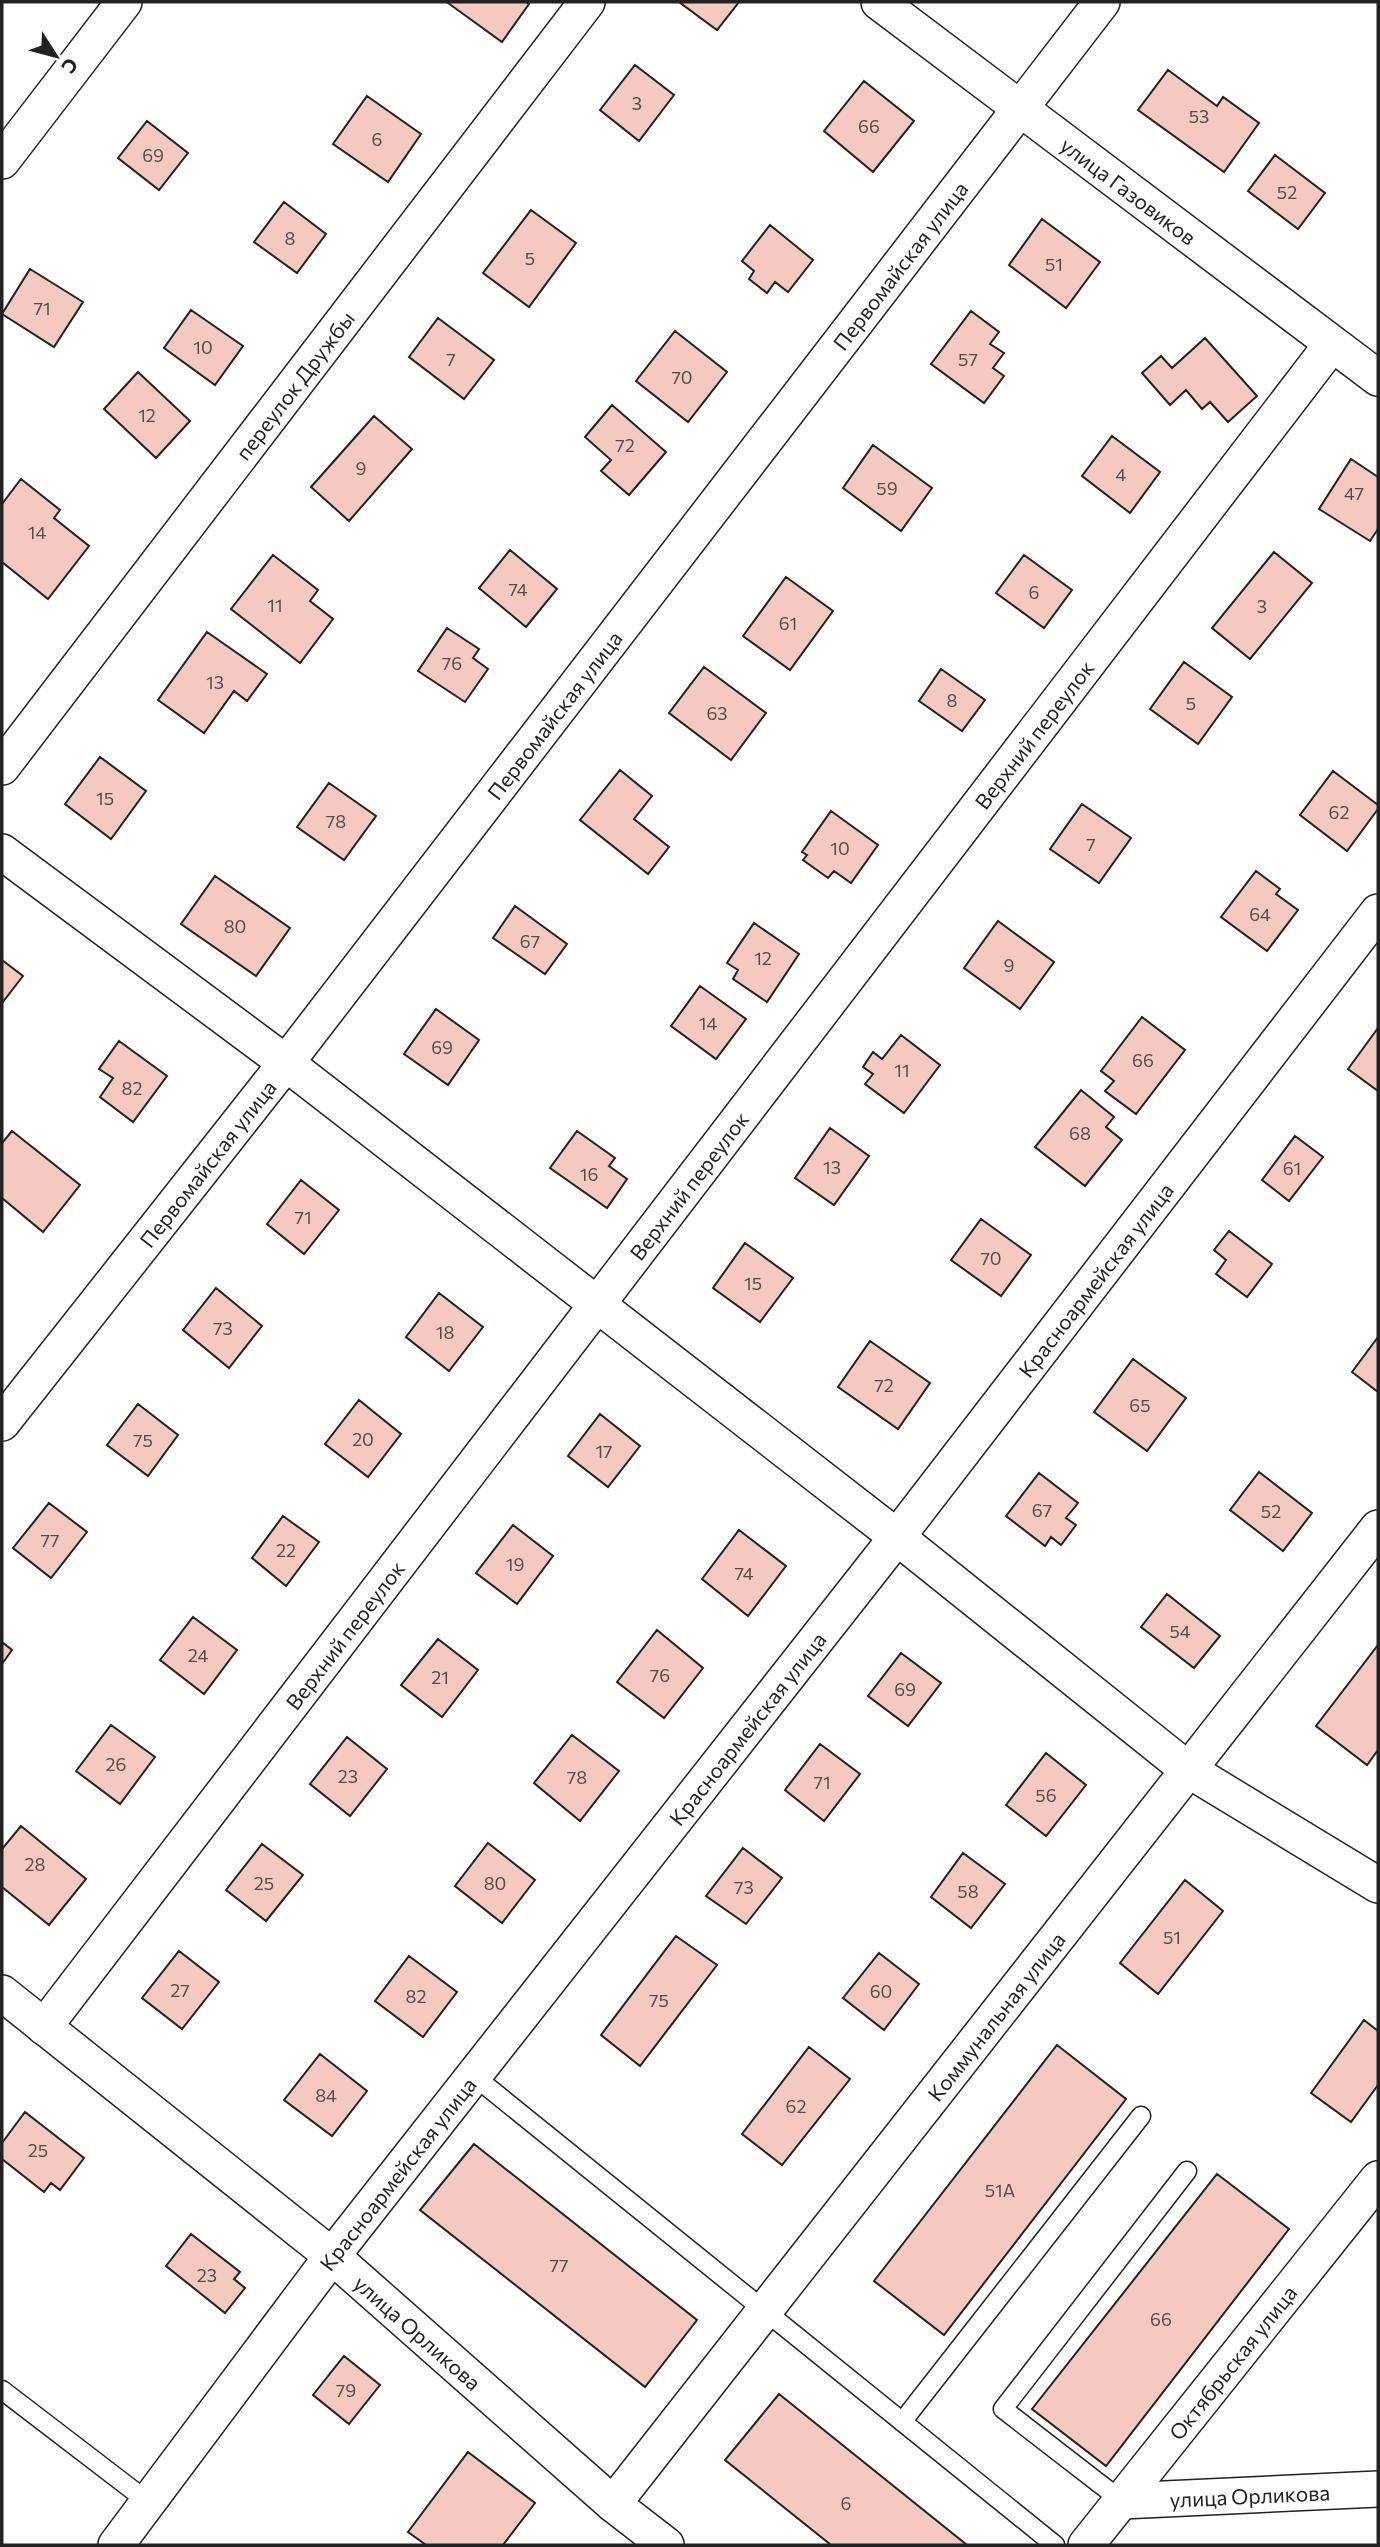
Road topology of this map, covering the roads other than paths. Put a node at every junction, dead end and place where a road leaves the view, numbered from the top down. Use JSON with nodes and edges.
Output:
{"nodes":[{"id":1,"x":124,"y":2,"type":"edge"},
{"id":2,"x":587,"y":2,"type":"edge"},
{"id":3,"x":879,"y":2,"type":"edge"},
{"id":4,"x":1102,"y":2,"type":"edge"},
{"id":5,"x":1019,"y":107,"type":"junction"},
{"id":6,"x":2,"y":160,"type":"edge"},
{"id":7,"x":1332,"y":344,"type":"junction"},
{"id":8,"x":1378,"y":378,"type":"edge"},
{"id":9,"x":2,"y":767,"type":"edge"},
{"id":10,"x":2,"y":852,"type":"edge"},
{"id":11,"x":1378,"y":912,"type":"edge"},
{"id":12,"x":286,"y":1063,"type":"junction"},
{"id":13,"x":594,"y":1304,"type":"junction"},
{"id":14,"x":2,"y":1423,"type":"edge"},
{"id":15,"x":1378,"y":1528,"type":"edge"},
{"id":16,"x":897,"y":1537,"type":"junction"},
{"id":17,"x":1187,"y":1769,"type":"junction"},
{"id":18,"x":1378,"y":1885,"type":"edge"},
{"id":19,"x":2,"y":1993,"type":"edge"},
{"id":20,"x":44,"y":2027,"type":"junction"},
{"id":21,"x":474,"y":2076,"type":"junction"},
{"id":22,"x":1141,"y":2116,"type":"dead end"},
{"id":23,"x":1187,"y":2171,"type":"dead end"},
{"id":24,"x":1378,"y":2179,"type":"edge"},
{"id":25,"x":332,"y":2256,"type":"junction"},
{"id":26,"x":764,"y":2310,"type":"junction"},
{"id":27,"x":2,"y":2390,"type":"edge"},
{"id":28,"x":902,"y":2422,"type":"junction"},
{"id":29,"x":1378,"y":2489,"type":"edge"},
{"id":30,"x":147,"y":2501,"type":"junction"},
{"id":31,"x":1122,"y":2501,"type":"junction"},
{"id":32,"x":612,"y":2504,"type":"junction"},
{"id":33,"x":116,"y":2545,"type":"edge"},
{"id":34,"x":666,"y":2545,"type":"edge"},
{"id":35,"x":1055,"y":2545,"type":"edge"},
{"id":36,"x":1086,"y":2545,"type":"edge"}],
"edges":[{"from":1,"to":6,"type":"street"},
{"from":2,"to":9,"type":"street","name":"переулок Дружбы"},
{"from":3,"to":5,"type":"street","name":"улица Газовиков"},
{"from":4,"to":5,"type":"street","name":"Первомайская улица"},
{"from":5,"to":7,"type":"street","name":"улица Газовиков"},
{"from":5,"to":12,"type":"street","name":"Первомайская улица"},
{"from":7,"to":8,"type":"street","name":"улица Газовиков"},
{"from":7,"to":13,"type":"street","name":"Верхний переулок"},
{"from":10,"to":12,"type":"street"},
{"from":11,"to":16,"type":"street","name":"Красноармейская улица"},
{"from":12,"to":13,"type":"street"},
{"from":12,"to":14,"type":"street","name":"Первомайская улица"},
{"from":13,"to":16,"type":"street"},
{"from":13,"to":20,"type":"street","name":"Верхний переулок"},
{"from":15,"to":17,"type":"street","name":"Коммунальная улица"},
{"from":16,"to":17,"type":"street"},
{"from":16,"to":21,"type":"street","name":"Красноармейская улица"},
{"from":17,"to":18,"type":"street"},
{"from":17,"to":26,"type":"street","name":"Коммунальная улица"},
{"from":19,"to":20,"type":"street","name":"улица Орликова"},
{"from":20,"to":25,"type":"street","name":"улица Орликова"},
{"from":21,"to":25,"type":"street","name":"Красноармейская улица"},
{"from":21,"to":26,"type":"lane"},
{"from":22,"to":28,"type":"lane"},
{"from":23,"to":31,"type":"lane"},
{"from":24,"to":31,"type":"street","name":"Октябрьская улица"},
{"from":25,"to":30,"type":"street","name":"Красноармейская улица"},
{"from":25,"to":32,"type":"street","name":"улица Орликова"},
{"from":26,"to":28,"type":"lane"},
{"from":26,"to":32,"type":"street","name":"Коммунальная улица"},
{"from":27,"to":30,"type":"lane"},
{"from":28,"to":35,"type":"lane"},
{"from":29,"to":31,"type":"street","name":"улица Орликова"},
{"from":30,"to":33,"type":"street","name":"Красноармейская улица"},
{"from":31,"to":36,"type":"street","name":"Октябрьская улица"},
{"from":32,"to":34,"type":"street","name":"улица Орликова"}]}
